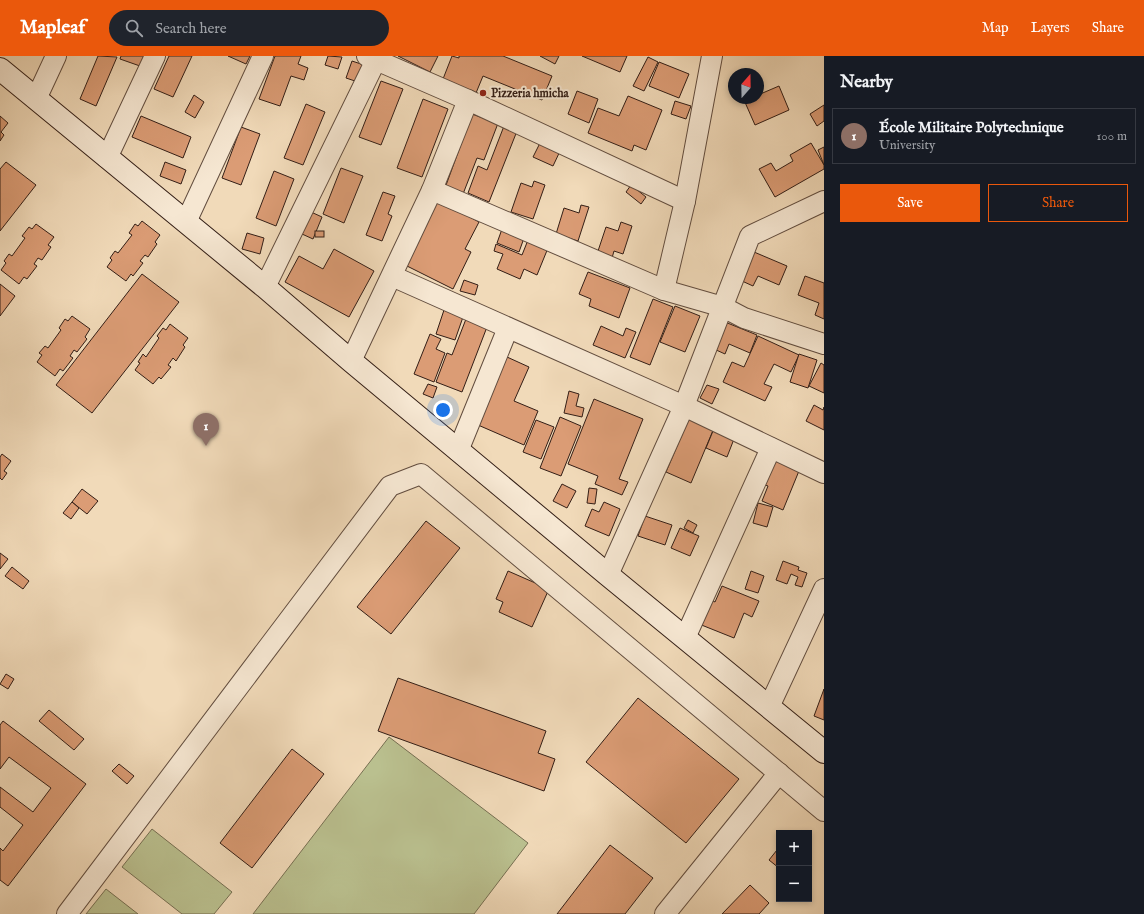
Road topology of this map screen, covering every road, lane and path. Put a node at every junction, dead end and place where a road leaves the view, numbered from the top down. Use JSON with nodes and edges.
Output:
{"nodes":[{"id":1,"x":56,"y":56,"type":"edge"},
{"id":2,"x":155,"y":56,"type":"edge"},
{"id":3,"x":263,"y":56,"type":"edge"},
{"id":4,"x":712,"y":56,"type":"edge"},
{"id":5,"x":374,"y":57,"type":"edge"},
{"id":6,"x":0,"y":69,"type":"edge"},
{"id":7,"x":36,"y":99,"type":"junction"},
{"id":8,"x":468,"y":100,"type":"junction"},
{"id":9,"x":107,"y":158,"type":"junction"},
{"id":10,"x":432,"y":190,"type":"junction"},
{"id":11,"x":685,"y":201,"type":"junction"},
{"id":12,"x":824,"y":201,"type":"edge"},
{"id":13,"x":186,"y":222,"type":"junction"},
{"id":14,"x":392,"y":276,"type":"junction"},
{"id":15,"x":265,"y":287,"type":"junction"},
{"id":16,"x":664,"y":290,"type":"junction"},
{"id":17,"x":723,"y":307,"type":"junction"},
{"id":18,"x":508,"y":328,"type":"junction"},
{"id":19,"x":824,"y":344,"type":"edge"},
{"id":20,"x":351,"y":361,"type":"junction"},
{"id":21,"x":684,"y":406,"type":"junction"},
{"id":22,"x":771,"y":448,"type":"junction"},
{"id":23,"x":458,"y":451,"type":"junction"},
{"id":24,"x":824,"y":473,"type":"edge"},
{"id":25,"x":608,"y":575,"type":"junction"},
{"id":26,"x":824,"y":589,"type":"edge"},
{"id":27,"x":685,"y":638,"type":"junction"},
{"id":28,"x":769,"y":707,"type":"junction"},
{"id":29,"x":824,"y":752,"type":"edge"},
{"id":30,"x":779,"y":773,"type":"junction"},
{"id":31,"x":824,"y":811,"type":"edge"},
{"id":32,"x":67,"y":914,"type":"edge"},
{"id":33,"x":665,"y":914,"type":"edge"}],
"edges":[{"from":1,"to":7,"type":"street"},
{"from":2,"to":9,"type":"street"},
{"from":3,"to":13,"type":"street"},
{"from":4,"to":11,"type":"street"},
{"from":5,"to":8,"type":"street"},
{"from":5,"to":15,"type":"street"},
{"from":6,"to":7,"type":"main road"},
{"from":7,"to":9,"type":"main road"},
{"from":8,"to":10,"type":"street"},
{"from":8,"to":11,"type":"street"},
{"from":9,"to":13,"type":"main road"},
{"from":10,"to":14,"type":"street"},
{"from":10,"to":16,"type":"street"},
{"from":11,"to":16,"type":"street"},
{"from":12,"to":17,"type":"street"},
{"from":13,"to":15,"type":"main road"},
{"from":14,"to":18,"type":"street"},
{"from":14,"to":20,"type":"street"},
{"from":15,"to":20,"type":"main road"},
{"from":16,"to":17,"type":"street"},
{"from":17,"to":19,"type":"street"},
{"from":17,"to":21,"type":"street"},
{"from":18,"to":21,"type":"street"},
{"from":18,"to":23,"type":"street"},
{"from":20,"to":23,"type":"main road"},
{"from":21,"to":22,"type":"street"},
{"from":21,"to":25,"type":"street"},
{"from":22,"to":24,"type":"street"},
{"from":22,"to":27,"type":"street"},
{"from":23,"to":25,"type":"main road"},
{"from":25,"to":27,"type":"main road"},
{"from":26,"to":28,"type":"street"},
{"from":27,"to":28,"type":"main road"},
{"from":28,"to":29,"type":"main road"},
{"from":30,"to":31,"type":"street"},
{"from":30,"to":32,"type":"street"},
{"from":30,"to":33,"type":"street"}]}
